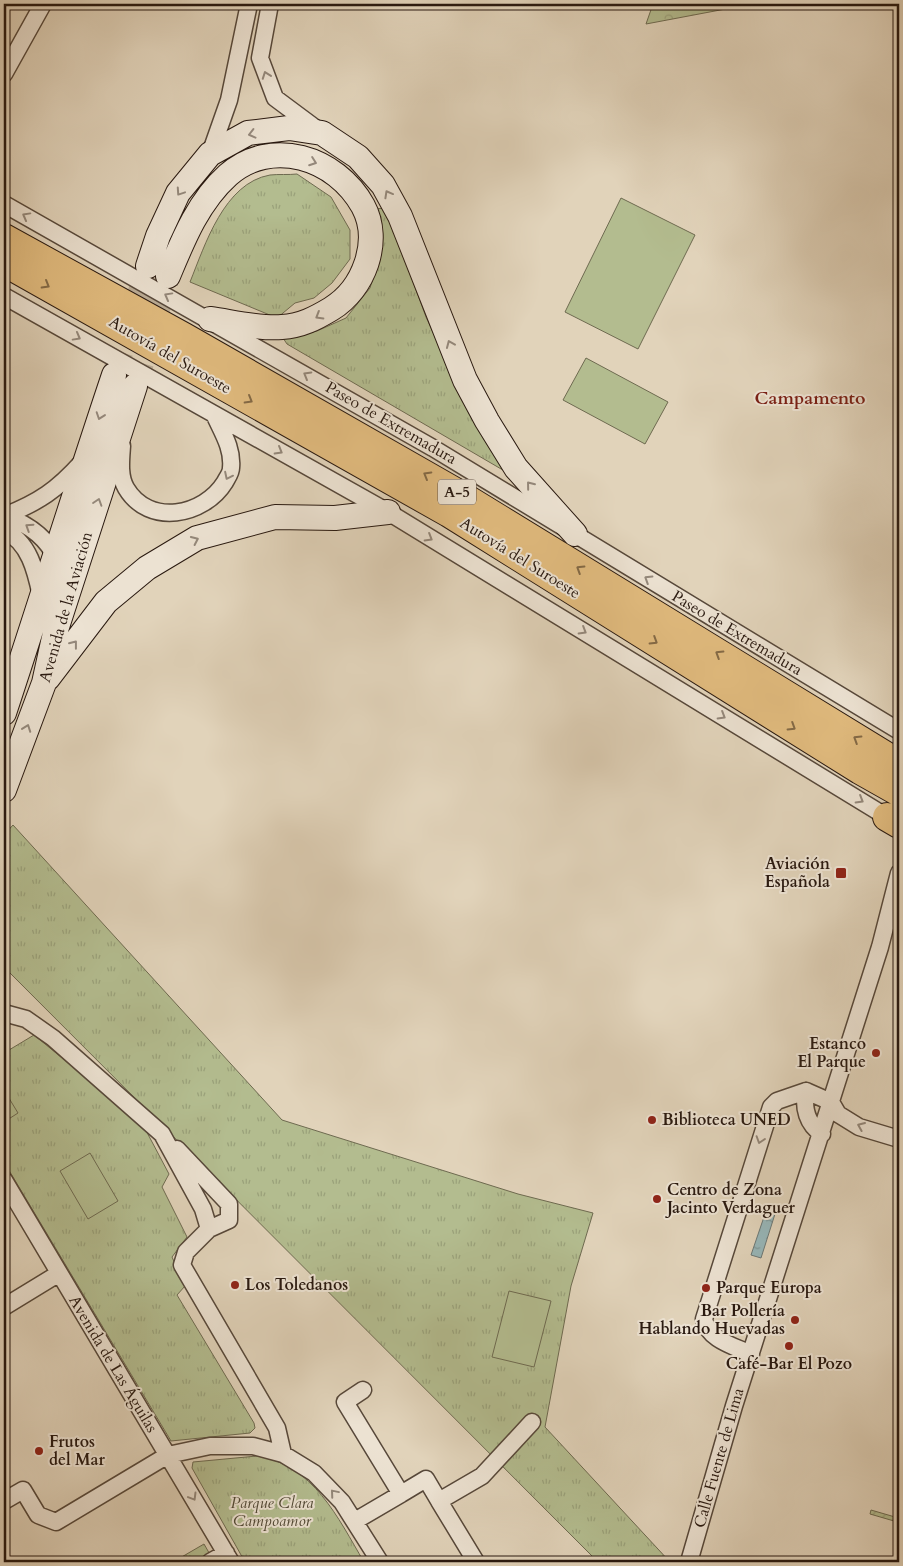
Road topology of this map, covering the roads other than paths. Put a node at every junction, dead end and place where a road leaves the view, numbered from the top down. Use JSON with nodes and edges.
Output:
{"nodes":[{"id":1,"x":43,"y":4,"type":"edge"},
{"id":2,"x":249,"y":4,"type":"edge"},
{"id":3,"x":270,"y":4,"type":"edge"},
{"id":4,"x":4,"y":74,"type":"edge"},
{"id":5,"x":322,"y":133,"type":"junction"},
{"id":6,"x":210,"y":154,"type":"junction"},
{"id":7,"x":4,"y":204,"type":"edge"},
{"id":8,"x":4,"y":238,"type":"edge"},
{"id":9,"x":4,"y":262,"type":"edge"},
{"id":10,"x":4,"y":296,"type":"edge"},
{"id":11,"x":210,"y":319,"type":"junction"},
{"id":12,"x":214,"y":414,"type":"junction"},
{"id":13,"x":124,"y":422,"type":"junction"},
{"id":14,"x":86,"y":456,"type":"junction"},
{"id":15,"x":388,"y":512,"type":"junction"},
{"id":16,"x":4,"y":521,"type":"edge"},
{"id":17,"x":575,"y":534,"type":"junction"},
{"id":18,"x":54,"y":555,"type":"junction"},
{"id":19,"x":67,"y":598,"type":"junction"},
{"id":20,"x":42,"y":599,"type":"junction"},
{"id":21,"x":44,"y":683,"type":"junction"},
{"id":22,"x":4,"y":713,"type":"edge"},
{"id":23,"x":899,"y":732,"type":"edge"},
{"id":24,"x":899,"y":764,"type":"edge"},
{"id":25,"x":4,"y":790,"type":"edge"},
{"id":26,"x":899,"y":792,"type":"edge"},
{"id":27,"x":895,"y":825,"type":"edge"},
{"id":28,"x":899,"y":872,"type":"edge"},
{"id":29,"x":899,"y":910,"type":"edge"},
{"id":30,"x":886,"y":925,"type":"junction"},
{"id":31,"x":4,"y":1013,"type":"edge"},
{"id":32,"x":806,"y":1091,"type":"junction"},
{"id":33,"x":831,"y":1102,"type":"junction"},
{"id":34,"x":162,"y":1134,"type":"junction"},
{"id":35,"x":822,"y":1134,"type":"junction"},
{"id":36,"x":899,"y":1139,"type":"edge"},
{"id":37,"x":4,"y":1180,"type":"edge"},
{"id":38,"x":209,"y":1229,"type":"junction"},
{"id":39,"x":58,"y":1274,"type":"junction"},
{"id":40,"x":4,"y":1307,"type":"edge"},
{"id":41,"x":751,"y":1354,"type":"junction"},
{"id":42,"x":364,"y":1390,"type":"dead end"},
{"id":43,"x":532,"y":1422,"type":"dead end"},
{"id":44,"x":283,"y":1454,"type":"junction"},
{"id":45,"x":168,"y":1455,"type":"junction"},
{"id":46,"x":400,"y":1494,"type":"junction"},
{"id":47,"x":4,"y":1501,"type":"edge"},
{"id":48,"x":439,"y":1501,"type":"junction"},
{"id":49,"x":355,"y":1521,"type":"junction"},
{"id":50,"x":229,"y":1557,"type":"edge"},
{"id":51,"x":210,"y":1562,"type":"edge"},
{"id":52,"x":380,"y":1562,"type":"edge"},
{"id":53,"x":476,"y":1562,"type":"edge"},
{"id":54,"x":689,"y":1562,"type":"edge"}],
"edges":[{"from":1,"to":4,"type":"street"},
{"from":2,"to":6,"type":"street"},
{"from":5,"to":3,"type":"street","one_way":true},
{"from":5,"to":6,"type":"main road","one_way":true},
{"from":17,"to":5,"type":"main road","one_way":true},
{"from":6,"to":11,"type":"main road","one_way":true},
{"from":11,"to":7,"type":"street","name":"Paseo de Extremadura","one_way":true},
{"from":24,"to":8,"type":"highway","name":"Autovía del Suroeste","number":"A-5","one_way":true},
{"from":9,"to":26,"type":"highway","name":"Autovía del Suroeste","number":"A-5","one_way":true},
{"from":10,"to":12,"type":"street","one_way":true},
{"from":17,"to":11,"type":"street","name":"Paseo de Extremadura","one_way":true},
{"from":12,"to":13,"type":"street","name":"Avenida de la Aviación","one_way":true},
{"from":12,"to":15,"type":"street","one_way":true},
{"from":13,"to":14,"type":"main road","name":"Avenida de la Aviación","one_way":true},
{"from":19,"to":13,"type":"main road","name":"Avenida de la Aviación","one_way":true},
{"from":14,"to":16,"type":"street"},
{"from":14,"to":18,"type":"main road","name":"Avenida de la Aviación"},
{"from":21,"to":15,"type":"main road","one_way":true},
{"from":15,"to":27,"type":"street","one_way":true},
{"from":18,"to":16,"type":"street","one_way":true},
{"from":16,"to":20,"type":"street"},
{"from":23,"to":17,"type":"street","name":"Paseo de Extremadura","one_way":true},
{"from":18,"to":19,"type":"street"},
{"from":18,"to":20,"type":"main road","name":"Avenida de la Aviación"},
{"from":19,"to":21,"type":"main road","name":"Avenida de la Aviación"},
{"from":20,"to":22,"type":"main road","name":"Avenida de la Aviación"},
{"from":25,"to":21,"type":"main road","name":"Avenida de la Aviación","one_way":true},
{"from":28,"to":30,"type":"street","name":"Calle Fuente de Lima"},
{"from":29,"to":30,"type":"street","name":"Calle Fuente de Lima"},
{"from":30,"to":33,"type":"street","name":"Calle Fuente de Lima"},
{"from":31,"to":34,"type":"street"},
{"from":32,"to":33,"type":"street"},
{"from":32,"to":35,"type":"street"},
{"from":32,"to":41,"type":"street","one_way":true},
{"from":33,"to":35,"type":"street","name":"Calle Fuente de Lima"},
{"from":36,"to":33,"type":"street","one_way":true},
{"from":34,"to":38,"type":"street"},
{"from":34,"to":38,"type":"street"},
{"from":35,"to":41,"type":"street","name":"Calle Fuente de Lima"},
{"from":37,"to":39,"type":"street","name":"Avenida de Las Águilas"},
{"from":38,"to":44,"type":"street"},
{"from":39,"to":40,"type":"street"},
{"from":39,"to":45,"type":"street","name":"Avenida de Las Águilas"},
{"from":41,"to":54,"type":"street","name":"Calle Fuente de Lima"},
{"from":42,"to":46,"type":"street"},
{"from":43,"to":48,"type":"street"},
{"from":44,"to":45,"type":"street"},
{"from":49,"to":44,"type":"street","one_way":true},
{"from":45,"to":47,"type":"street"},
{"from":45,"to":50,"type":"street","name":"Avenida de Las Águilas","one_way":true},
{"from":46,"to":48,"type":"street"},
{"from":46,"to":49,"type":"street"},
{"from":48,"to":53,"type":"street"},
{"from":49,"to":52,"type":"street"},
{"from":50,"to":51,"type":"street"}]}
